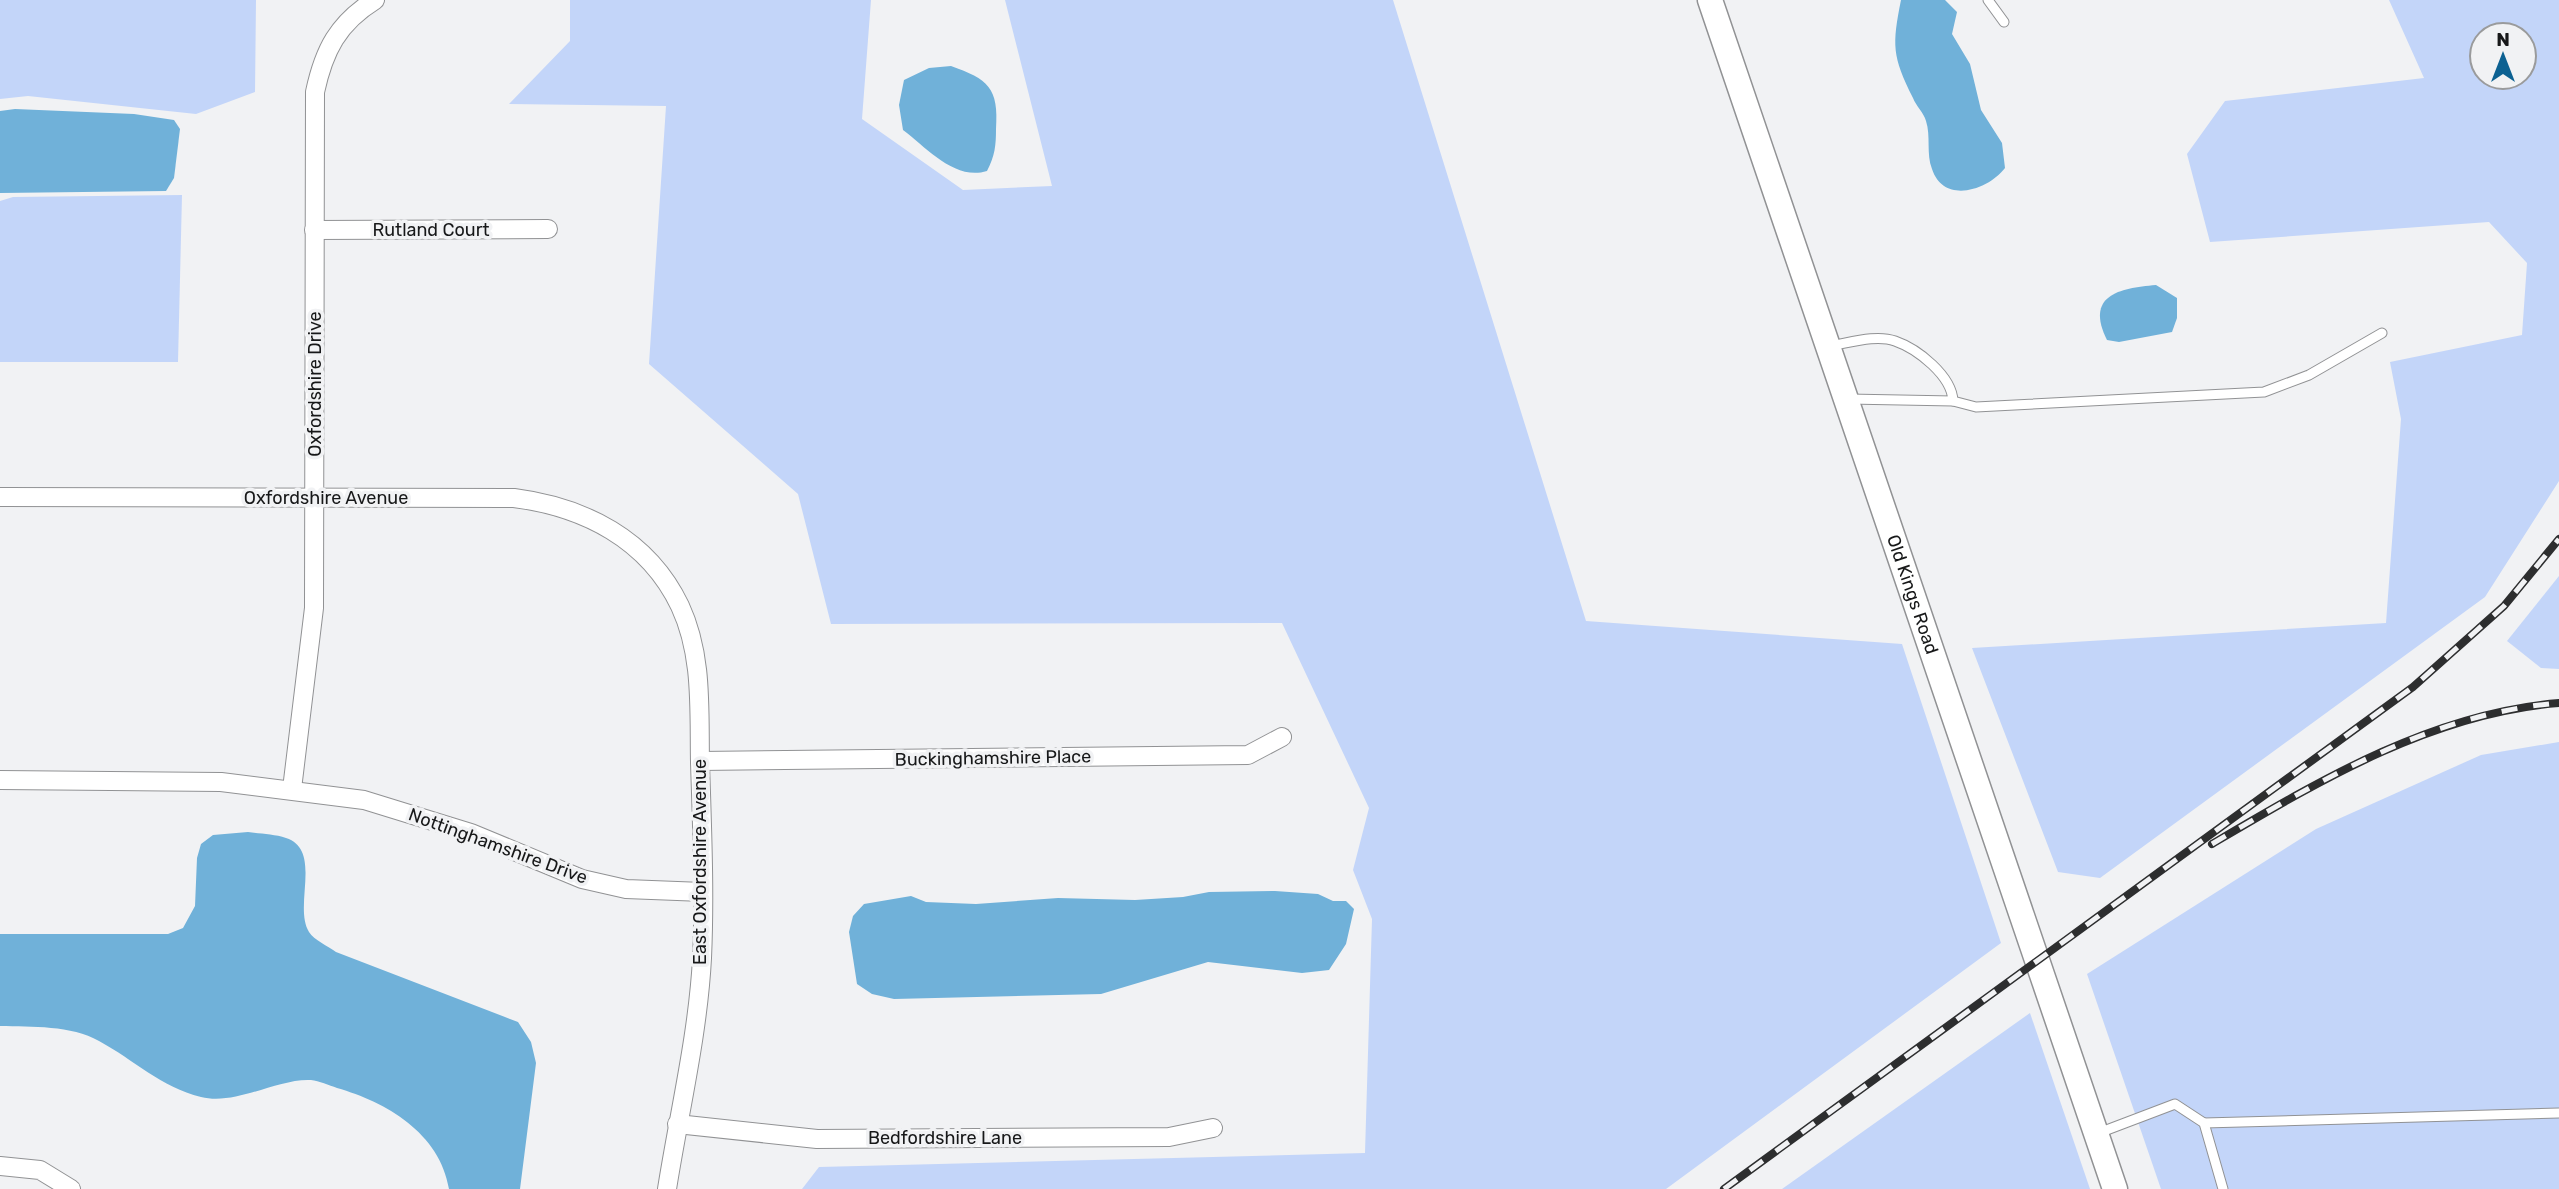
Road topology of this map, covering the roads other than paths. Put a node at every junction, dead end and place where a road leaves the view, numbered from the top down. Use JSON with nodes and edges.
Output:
{"nodes":[{"id":1,"x":375,"y":0,"type":"edge"},
{"id":2,"x":1988,"y":0,"type":"edge"},
{"id":3,"x":1715,"y":1,"type":"edge"},
{"id":4,"x":2004,"y":22,"type":"dead end"},
{"id":5,"x":548,"y":229,"type":"dead end"},
{"id":6,"x":314,"y":230,"type":"junction"},
{"id":7,"x":2382,"y":333,"type":"dead end"},
{"id":8,"x":1828,"y":346,"type":"junction"},
{"id":9,"x":1846,"y":399,"type":"junction"},
{"id":10,"x":1953,"y":401,"type":"junction"},
{"id":11,"x":0,"y":497,"type":"edge"},
{"id":12,"x":315,"y":497,"type":"junction"},
{"id":13,"x":639,"y":550,"type":"joint"},
{"id":14,"x":1282,"y":737,"type":"dead end"},
{"id":15,"x":700,"y":761,"type":"junction"},
{"id":16,"x":0,"y":780,"type":"edge"},
{"id":17,"x":292,"y":789,"type":"junction"},
{"id":18,"x":703,"y":892,"type":"junction"},
{"id":19,"x":2559,"y":1113,"type":"edge"},
{"id":20,"x":2204,"y":1123,"type":"junction"},
{"id":21,"x":677,"y":1124,"type":"junction"},
{"id":22,"x":1213,"y":1128,"type":"dead end"},
{"id":23,"x":2096,"y":1135,"type":"junction"},
{"id":24,"x":0,"y":1166,"type":"edge"},
{"id":25,"x":71,"y":1189,"type":"edge"},
{"id":26,"x":667,"y":1189,"type":"edge"},
{"id":27,"x":2115,"y":1189,"type":"edge"},
{"id":28,"x":2223,"y":1189,"type":"edge"}],
"edges":[{"from":1,"to":6,"type":"street","name":"Oxfordshire Drive"},
{"from":2,"to":4,"type":"lane"},
{"from":3,"to":8,"type":"street","name":"Old Kings Road"},
{"from":5,"to":6,"type":"street","name":"Rutland Court"},
{"from":6,"to":12,"type":"street","name":"Oxfordshire Drive"},
{"from":7,"to":10,"type":"lane"},
{"from":8,"to":9,"type":"street","name":"Old Kings Road"},
{"from":8,"to":10,"type":"lane"},
{"from":9,"to":10,"type":"lane"},
{"from":9,"to":23,"type":"street","name":"Old Kings Road"},
{"from":11,"to":12,"type":"street","name":"Oxfordshire Avenue"},
{"from":12,"to":13,"type":"street","name":"Oxfordshire Avenue"},
{"from":12,"to":17,"type":"street","name":"Oxfordshire Drive"},
{"from":13,"to":15,"type":"street","name":"East Oxfordshire Avenue"},
{"from":14,"to":15,"type":"street","name":"Buckinghamshire Place"},
{"from":15,"to":18,"type":"street","name":"East Oxfordshire Avenue"},
{"from":16,"to":17,"type":"street","name":"Nottinghamshire Drive"},
{"from":17,"to":18,"type":"street","name":"Nottinghamshire Drive"},
{"from":18,"to":21,"type":"street","name":"East Oxfordshire Avenue"},
{"from":19,"to":20,"type":"lane"},
{"from":20,"to":23,"type":"lane"},
{"from":20,"to":28,"type":"lane"},
{"from":21,"to":22,"type":"street","name":"Bedfordshire Lane"},
{"from":21,"to":26,"type":"street","name":"East Oxfordshire Avenue"},
{"from":23,"to":27,"type":"street","name":"Old Kings Road"},
{"from":24,"to":25,"type":"street"}]}
